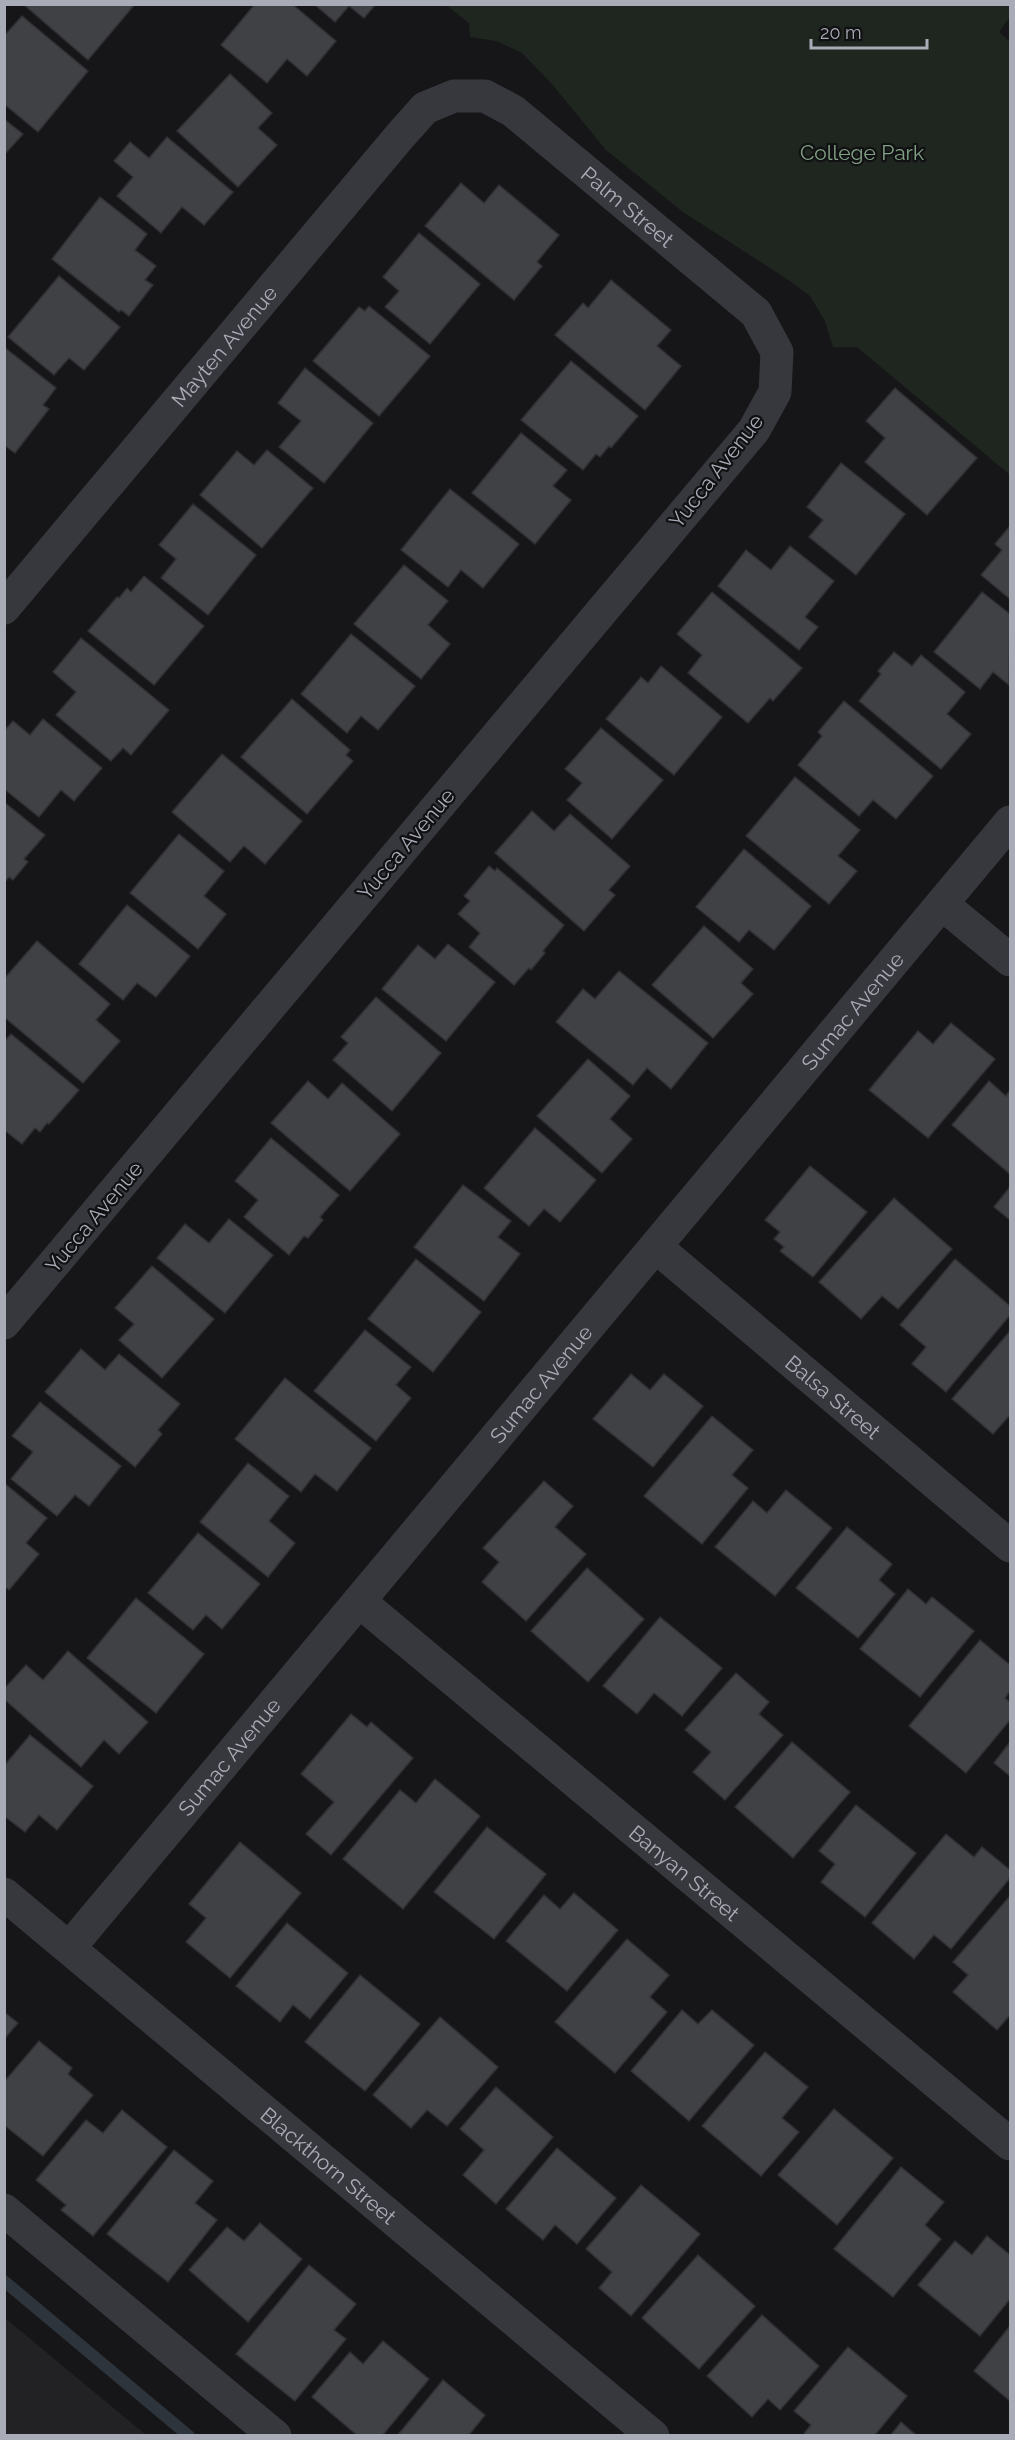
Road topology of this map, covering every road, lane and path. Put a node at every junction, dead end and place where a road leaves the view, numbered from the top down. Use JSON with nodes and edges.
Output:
{"nodes":[{"id":1,"x":454,"y":96,"type":"joint"},
{"id":2,"x":777,"y":352,"type":"joint"},
{"id":3,"x":4,"y":608,"type":"edge"},
{"id":4,"x":1011,"y":822,"type":"edge"},
{"id":5,"x":942,"y":904,"type":"junction"},
{"id":6,"x":1011,"y":960,"type":"edge"},
{"id":7,"x":656,"y":1247,"type":"junction"},
{"id":8,"x":4,"y":1323,"type":"edge"},
{"id":9,"x":1011,"y":1546,"type":"edge"},
{"id":10,"x":359,"y":1601,"type":"junction"},
{"id":11,"x":4,"y":1894,"type":"edge"},
{"id":12,"x":70,"y":1947,"type":"junction"},
{"id":13,"x":1011,"y":2144,"type":"edge"},
{"id":14,"x":4,"y":2210,"type":"edge"},
{"id":15,"x":275,"y":2436,"type":"edge"},
{"id":16,"x":653,"y":2436,"type":"edge"}],
"edges":[{"from":1,"to":2,"type":"street","name":"Palm Street"},
{"from":1,"to":3,"type":"street","name":"Mayten Avenue"},
{"from":2,"to":8,"type":"street","name":"Yucca Avenue"},
{"from":4,"to":5,"type":"street","name":"Sumac Avenue"},
{"from":5,"to":6,"type":"street"},
{"from":5,"to":7,"type":"street","name":"Sumac Avenue"},
{"from":7,"to":9,"type":"street","name":"Balsa Street"},
{"from":7,"to":10,"type":"street","name":"Sumac Avenue"},
{"from":10,"to":12,"type":"street","name":"Sumac Avenue"},
{"from":10,"to":13,"type":"street","name":"Banyan Street"},
{"from":11,"to":12,"type":"street","name":"Blackthorn Street"},
{"from":12,"to":16,"type":"street","name":"Blackthorn Street"},
{"from":14,"to":15,"type":"street"}]}
